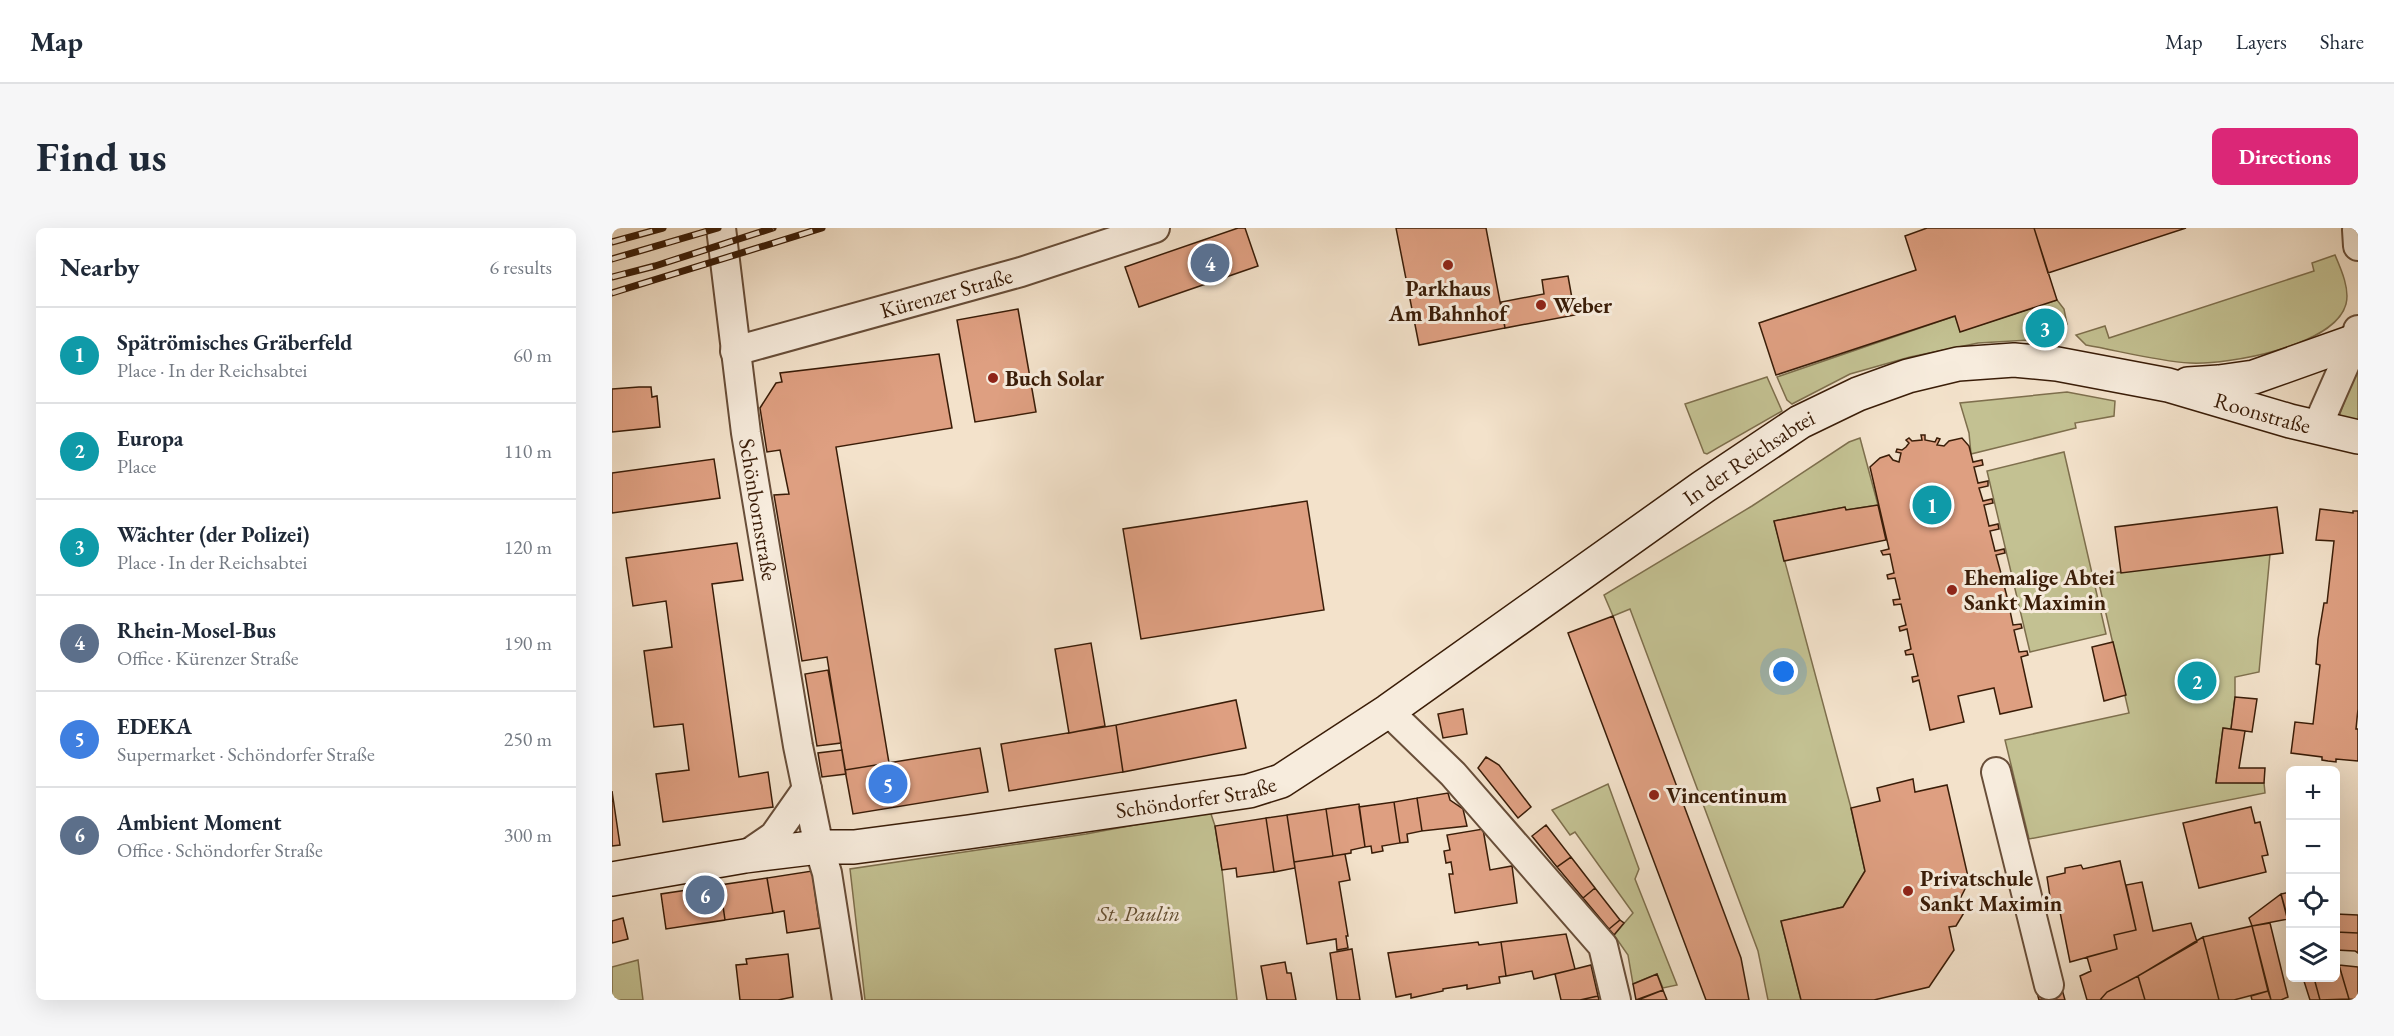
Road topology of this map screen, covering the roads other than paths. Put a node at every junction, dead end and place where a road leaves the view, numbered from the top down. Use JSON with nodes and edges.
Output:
{"nodes":[{"id":1,"x":721,"y":228,"type":"edge"},
{"id":2,"x":1155,"y":228,"type":"edge"},
{"id":3,"x":2357,"y":337,"type":"edge"},
{"id":4,"x":735,"y":351,"type":"junction"},
{"id":5,"x":2168,"y":385,"type":"junction"},
{"id":6,"x":2317,"y":427,"type":"junction"},
{"id":7,"x":2358,"y":437,"type":"edge"},
{"id":8,"x":1388,"y":711,"type":"junction"},
{"id":9,"x":1995,"y":772,"type":"dead end"},
{"id":10,"x":807,"y":789,"type":"junction"},
{"id":11,"x":819,"y":847,"type":"junction"},
{"id":12,"x":745,"y":856,"type":"junction"},
{"id":13,"x":612,"y":879,"type":"edge"},
{"id":14,"x":2049,"y":985,"type":"dead end"},
{"id":15,"x":847,"y":1000,"type":"edge"},
{"id":16,"x":1616,"y":1000,"type":"edge"}],
"edges":[{"from":1,"to":4,"type":"street","name":"Schönbornstraße"},
{"from":2,"to":4,"type":"street","name":"Kürenzer Straße"},
{"from":3,"to":5,"type":"main road"},
{"from":3,"to":6,"type":"street"},
{"from":4,"to":10,"type":"street","name":"Schönbornstraße"},
{"from":5,"to":6,"type":"main road","name":"Roonstraße"},
{"from":5,"to":8,"type":"main road","name":"In der Reichsabtei"},
{"from":6,"to":7,"type":"main road","name":"Roonstraße"},
{"from":8,"to":11,"type":"main road","name":"Schöndorfer Straße"},
{"from":8,"to":16,"type":"street"},
{"from":9,"to":14,"type":"street"},
{"from":10,"to":11,"type":"street","name":"Schönbornstraße"},
{"from":10,"to":12,"type":"street"},
{"from":11,"to":12,"type":"main road","name":"Schöndorfer Straße"},
{"from":11,"to":15,"type":"street","name":"Schönbornstraße"},
{"from":12,"to":13,"type":"main road","name":"Schöndorfer Straße"}]}
